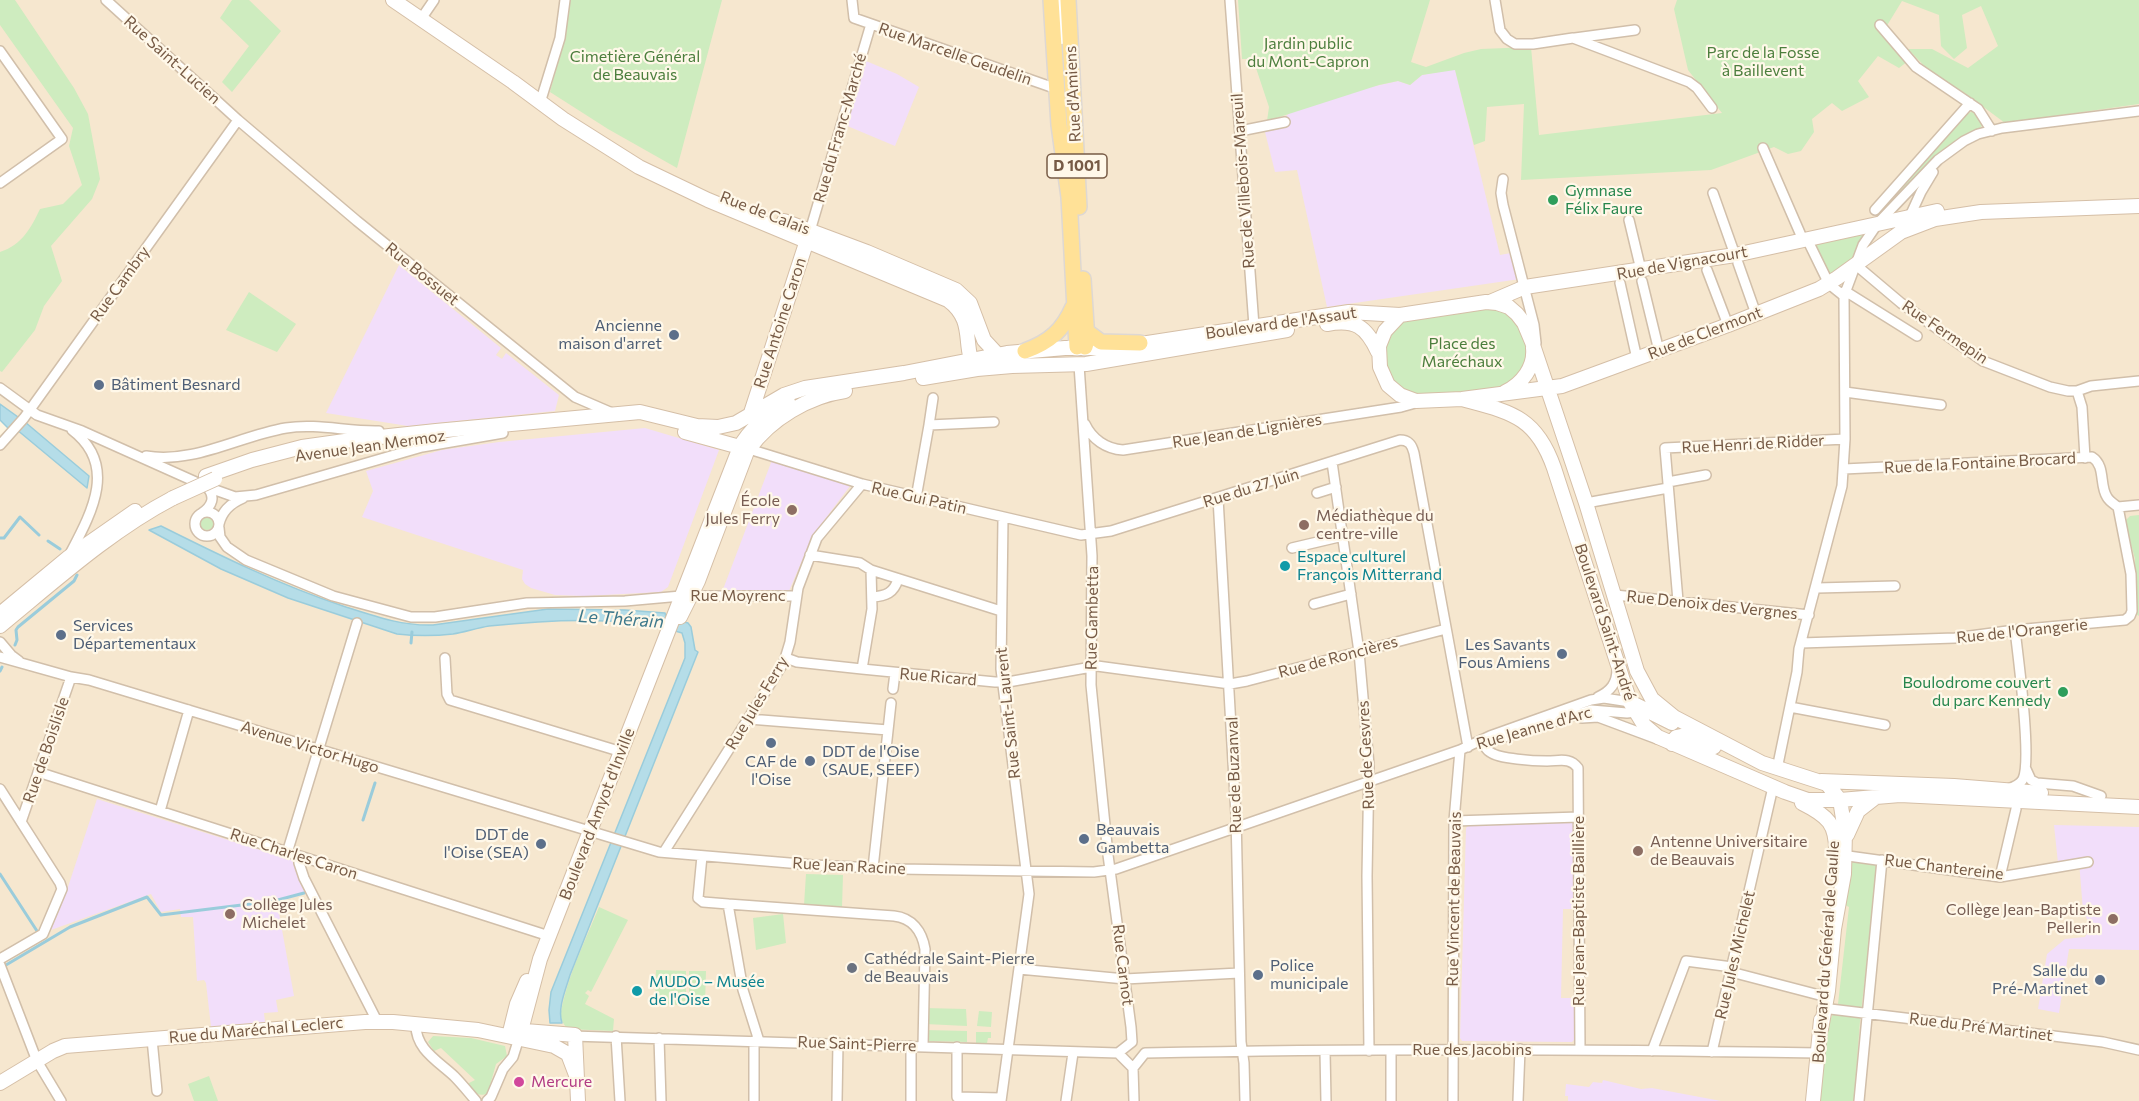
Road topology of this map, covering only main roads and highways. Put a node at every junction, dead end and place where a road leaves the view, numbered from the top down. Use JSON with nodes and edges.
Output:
{"nodes":[{"id":1,"x":393,"y":0,"type":"edge"},
{"id":2,"x":1052,"y":0,"type":"edge"},
{"id":3,"x":1059,"y":0,"type":"edge"},
{"id":4,"x":1068,"y":0,"type":"edge"},
{"id":5,"x":1069,"y":197,"type":"junction"},
{"id":6,"x":2025,"y":209,"type":"junction"},
{"id":7,"x":2136,"y":209,"type":"edge"},
{"id":8,"x":1877,"y":216,"type":"joint"},
{"id":9,"x":1910,"y":216,"type":"junction"},
{"id":10,"x":808,"y":236,"type":"junction"},
{"id":11,"x":1890,"y":240,"type":"junction"},
{"id":12,"x":1486,"y":302,"type":"junction"},
{"id":13,"x":1074,"y":304,"type":"junction"},
{"id":14,"x":1401,"y":315,"type":"junction"},
{"id":15,"x":1086,"y":331,"type":"junction"},
{"id":16,"x":1532,"y":342,"type":"junction"},
{"id":17,"x":1140,"y":343,"type":"junction"},
{"id":18,"x":1025,"y":351,"type":"junction"},
{"id":19,"x":1378,"y":352,"type":"junction"},
{"id":20,"x":1080,"y":354,"type":"junction"},
{"id":21,"x":1000,"y":361,"type":"junction"},
{"id":22,"x":974,"y":364,"type":"junction"},
{"id":23,"x":850,"y":382,"type":"junction"},
{"id":24,"x":1548,"y":389,"type":"junction"},
{"id":25,"x":1498,"y":395,"type":"junction"},
{"id":26,"x":1462,"y":399,"type":"junction"},
{"id":27,"x":750,"y":414,"type":"junction"},
{"id":28,"x":750,"y":432,"type":"junction"},
{"id":29,"x":745,"y":448,"type":"junction"},
{"id":30,"x":209,"y":481,"type":"junction"},
{"id":31,"x":171,"y":495,"type":"junction"},
{"id":32,"x":0,"y":614,"type":"edge"},
{"id":33,"x":0,"y":627,"type":"edge"},
{"id":34,"x":1646,"y":690,"type":"junction"},
{"id":35,"x":1636,"y":707,"type":"junction"},
{"id":36,"x":1721,"y":742,"type":"junction"},
{"id":37,"x":1672,"y":744,"type":"junction"},
{"id":38,"x":1762,"y":763,"type":"junction"},
{"id":39,"x":1777,"y":769,"type":"junction"},
{"id":40,"x":1816,"y":780,"type":"junction"},
{"id":41,"x":1779,"y":790,"type":"junction"},
{"id":42,"x":1882,"y":795,"type":"junction"},
{"id":43,"x":2139,"y":799,"type":"edge"},
{"id":44,"x":1840,"y":800,"type":"junction"},
{"id":45,"x":2139,"y":807,"type":"edge"},
{"id":46,"x":1845,"y":840,"type":"junction"},
{"id":47,"x":1840,"y":854,"type":"junction"},
{"id":48,"x":540,"y":958,"type":"junction"},
{"id":49,"x":528,"y":1004,"type":"junction"},
{"id":50,"x":515,"y":1034,"type":"junction"},
{"id":51,"x":550,"y":1034,"type":"junction"},
{"id":52,"x":576,"y":1075,"type":"junction"},
{"id":53,"x":0,"y":1083,"type":"edge"},
{"id":54,"x":578,"y":1101,"type":"edge"},
{"id":55,"x":1813,"y":1101,"type":"edge"}],
"edges":[{"from":1,"to":10,"type":"main road","name":"Rue de Calais"},
{"from":2,"to":5,"type":"main road","name":"Rue d'Amiens","number":"D 1001"},
{"from":3,"to":5,"type":"main road","name":"Rue d'Amiens"},
{"from":4,"to":15,"type":"main road","name":"Rue d'Amiens","number":"D 1001"},
{"from":5,"to":13,"type":"main road","name":"Rue d'Amiens","number":"D 1001"},
{"from":6,"to":7,"type":"main road","name":"Rue de Clermont"},
{"from":6,"to":9,"type":"main road","name":"Rue de Clermont"},
{"from":6,"to":11,"type":"main road","name":"Rue de Clermont"},
{"from":8,"to":9,"type":"main road","name":"Rue de Clermont"},
{"from":8,"to":12,"type":"main road","name":"Rue de Vignacourt"},
{"from":9,"to":11,"type":"main road"},
{"from":10,"to":21,"type":"main road","name":"Rue de Calais"},
{"from":10,"to":22,"type":"main road","name":"Rue de Calais"},
{"from":10,"to":27,"type":"main road","name":"Rue Antoine Caron"},
{"from":11,"to":24,"type":"main road","name":"Rue de Clermont"},
{"from":12,"to":14,"type":"main road","name":"Boulevard de l'Assaut"},
{"from":12,"to":16,"type":"main road","name":"Boulevard de l'Assaut"},
{"from":13,"to":18,"type":"main road"},
{"from":13,"to":20,"type":"main road","name":"Rue d'Amiens","number":"D 1001"},
{"from":14,"to":17,"type":"main road","name":"Boulevard de l'Assaut"},
{"from":14,"to":19,"type":"main road"},
{"from":15,"to":17,"type":"main road"},
{"from":15,"to":20,"type":"main road","number":"D 1001"},
{"from":16,"to":24,"type":"main road","name":"Boulevard de l'Assaut"},
{"from":16,"to":25,"type":"main road"},
{"from":17,"to":20,"type":"main road","name":"Boulevard de l'Assaut"},
{"from":18,"to":20,"type":"main road"},
{"from":18,"to":21,"type":"main road"},
{"from":19,"to":20,"type":"main road","name":"Boulevard de l'Assaut"},
{"from":19,"to":26,"type":"main road"},
{"from":20,"to":21,"type":"main road"},
{"from":21,"to":22,"type":"main road"},
{"from":22,"to":23,"type":"main road"},
{"from":22,"to":29,"type":"main road"},
{"from":23,"to":27,"type":"main road","name":"Avenue Jean Mermoz"},
{"from":23,"to":28,"type":"main road"},
{"from":24,"to":25,"type":"main road","name":"Rue de Clermont"},
{"from":24,"to":34,"type":"main road","name":"Boulevard Saint-André"},
{"from":25,"to":26,"type":"main road"},
{"from":26,"to":35,"type":"main road","name":"Boulevard Saint-André"},
{"from":27,"to":28,"type":"main road","name":"Rue Antoine Caron"},
{"from":27,"to":30,"type":"main road","name":"Avenue Jean Mermoz"},
{"from":28,"to":29,"type":"main road","name":"Rue Antoine Caron"},
{"from":29,"to":30,"type":"main road","name":"Avenue Jean Mermoz"},
{"from":29,"to":48,"type":"main road","name":"Boulevard Amyot d'Inville"},
{"from":30,"to":31,"type":"main road","name":"Avenue Jean Mermoz","bridge":true},
{"from":31,"to":32,"type":"main road","name":"Avenue Jean Mermoz"},
{"from":31,"to":33,"type":"main road","name":"Avenue Jean Mermoz"},
{"from":34,"to":35,"type":"main road"},
{"from":34,"to":36,"type":"main road","name":"Boulevard Saint-André"},
{"from":35,"to":36,"type":"main road"},
{"from":35,"to":37,"type":"main road","name":"Boulevard Saint-André"},
{"from":36,"to":38,"type":"main road","name":"Boulevard Saint-André"},
{"from":37,"to":38,"type":"main road"},
{"from":37,"to":41,"type":"main road","name":"Boulevard Saint-André"},
{"from":38,"to":39,"type":"main road","name":"Boulevard Saint-André"},
{"from":39,"to":40,"type":"main road","name":"Boulevard Saint-André"},
{"from":39,"to":41,"type":"main road"},
{"from":40,"to":43,"type":"main road"},
{"from":40,"to":44,"type":"main road"},
{"from":41,"to":44,"type":"main road","name":"Boulevard Saint-André"},
{"from":41,"to":47,"type":"main road","name":"Boulevard du Général de Gaulle"},
{"from":42,"to":44,"type":"main road","name":"Boulevard Saint-André"},
{"from":42,"to":45,"type":"main road","name":"Boulevard Saint-André"},
{"from":42,"to":46,"type":"main road"},
{"from":44,"to":46,"type":"main road"},
{"from":46,"to":47,"type":"main road"},
{"from":47,"to":55,"type":"main road","name":"Boulevard du Général de Gaulle"},
{"from":48,"to":49,"type":"main road","name":"Boulevard Amyot d'Inville"},
{"from":48,"to":50,"type":"main road","name":"Boulevard Amyot d'Inville"},
{"from":49,"to":50,"type":"main road","name":"Boulevard Amyot d'Inville"},
{"from":49,"to":51,"type":"main road"},
{"from":50,"to":51,"type":"main road","name":"Rue Saint-Pierre"},
{"from":50,"to":52,"type":"main road","name":"Rue Saint-Pierre"},
{"from":50,"to":53,"type":"main road","name":"Rue du Maréchal Leclerc"},
{"from":51,"to":52,"type":"main road","name":"Rue Saint-Pierre"},
{"from":52,"to":54,"type":"main road"}]}
